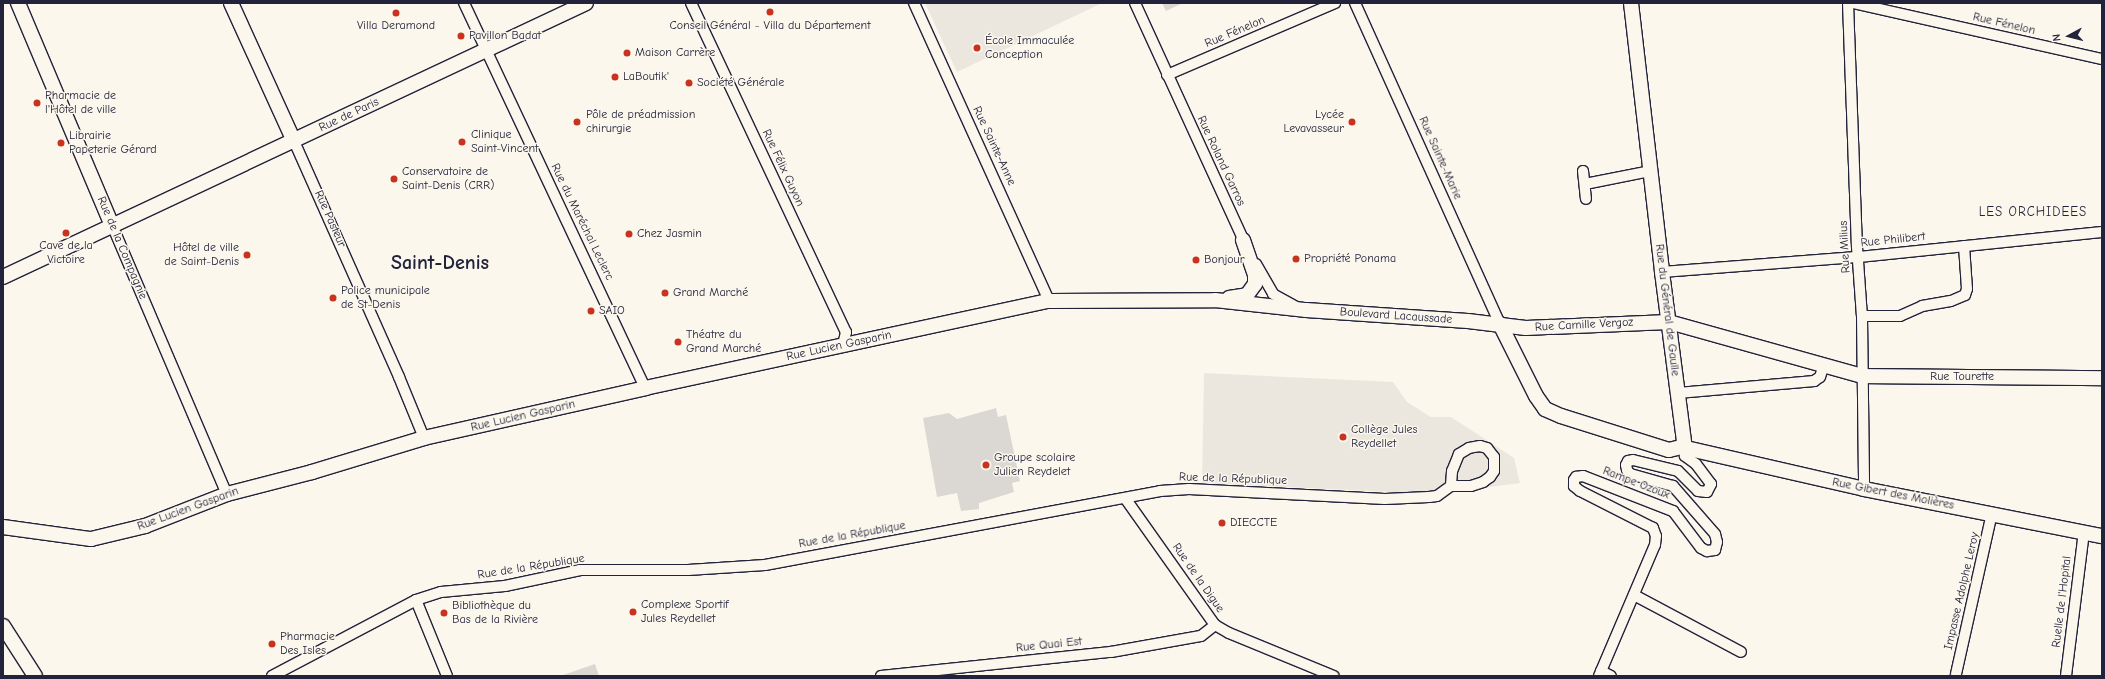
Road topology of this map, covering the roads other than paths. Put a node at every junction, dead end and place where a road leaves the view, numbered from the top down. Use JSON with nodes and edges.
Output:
{"nodes":[{"id":1,"x":18,"y":3,"type":"edge"},
{"id":2,"x":231,"y":3,"type":"edge"},
{"id":3,"x":464,"y":3,"type":"edge"},
{"id":4,"x":586,"y":3,"type":"edge"},
{"id":5,"x":691,"y":3,"type":"edge"},
{"id":6,"x":914,"y":3,"type":"edge"},
{"id":7,"x":1135,"y":3,"type":"edge"},
{"id":8,"x":1335,"y":3,"type":"edge"},
{"id":9,"x":1355,"y":3,"type":"edge"},
{"id":10,"x":1631,"y":3,"type":"edge"},
{"id":11,"x":1848,"y":3,"type":"edge"},
{"id":12,"x":1854,"y":3,"type":"edge"},
{"id":13,"x":485,"y":50,"type":"junction"},
{"id":14,"x":2102,"y":59,"type":"edge"},
{"id":15,"x":1167,"y":75,"type":"junction"},
{"id":16,"x":294,"y":141,"type":"junction"},
{"id":17,"x":1583,"y":171,"type":"dead end"},
{"id":18,"x":1650,"y":171,"type":"junction"},
{"id":19,"x":1585,"y":184,"type":"junction"},
{"id":20,"x":1586,"y":199,"type":"dead end"},
{"id":21,"x":112,"y":225,"type":"junction"},
{"id":22,"x":2102,"y":232,"type":"edge"},
{"id":23,"x":1243,"y":240,"type":"junction"},
{"id":24,"x":1964,"y":246,"type":"junction"},
{"id":25,"x":1859,"y":257,"type":"junction"},
{"id":26,"x":1662,"y":272,"type":"junction"},
{"id":27,"x":3,"y":277,"type":"edge"},
{"id":28,"x":1215,"y":300,"type":"junction"},
{"id":29,"x":1049,"y":301,"type":"junction"},
{"id":30,"x":1306,"y":310,"type":"junction"},
{"id":31,"x":1862,"y":316,"type":"junction"},
{"id":32,"x":1669,"y":322,"type":"junction"},
{"id":33,"x":1500,"y":324,"type":"junction"},
{"id":34,"x":1526,"y":328,"type":"junction"},
{"id":35,"x":1508,"y":340,"type":"junction"},
{"id":36,"x":843,"y":345,"type":"junction"},
{"id":37,"x":1824,"y":365,"type":"junction"},
{"id":38,"x":1863,"y":376,"type":"junction"},
{"id":39,"x":2102,"y":378,"type":"edge"},
{"id":40,"x":645,"y":388,"type":"junction"},
{"id":41,"x":1678,"y":393,"type":"junction"},
{"id":42,"x":424,"y":438,"type":"junction"},
{"id":43,"x":1685,"y":448,"type":"junction"},
{"id":44,"x":1451,"y":486,"type":"junction"},
{"id":45,"x":1864,"y":489,"type":"junction"},
{"id":46,"x":227,"y":494,"type":"junction"},
{"id":47,"x":1125,"y":498,"type":"junction"},
{"id":48,"x":1992,"y":513,"type":"junction"},
{"id":49,"x":7,"y":530,"type":"edge"},
{"id":50,"x":2084,"y":532,"type":"junction"},
{"id":51,"x":2102,"y":536,"type":"edge"},
{"id":52,"x":1634,"y":595,"type":"junction"},
{"id":53,"x":416,"y":600,"type":"junction"},
{"id":54,"x":1215,"y":625,"type":"junction"},
{"id":55,"x":3,"y":626,"type":"edge"},
{"id":56,"x":1740,"y":652,"type":"dead end"},
{"id":57,"x":1600,"y":674,"type":"edge"},
{"id":58,"x":1956,"y":674,"type":"dead end"},
{"id":59,"x":35,"y":676,"type":"edge"},
{"id":60,"x":272,"y":676,"type":"edge"},
{"id":61,"x":447,"y":676,"type":"edge"},
{"id":62,"x":881,"y":676,"type":"edge"},
{"id":63,"x":1334,"y":676,"type":"edge"},
{"id":64,"x":1611,"y":676,"type":"edge"},
{"id":65,"x":2066,"y":676,"type":"edge"}],
"edges":[{"from":1,"to":21,"type":"street","name":"Rue de la Compagnie"},
{"from":2,"to":16,"type":"street","name":"Rue Pasteur"},
{"from":3,"to":13,"type":"street","name":"Rue du Maréchal Leclerc"},
{"from":4,"to":13,"type":"street","name":"Rue de Paris"},
{"from":5,"to":36,"type":"street","name":"Rue Félix Guyon"},
{"from":6,"to":29,"type":"street","name":"Rue Sainte-Anne"},
{"from":7,"to":15,"type":"street","name":"Rue Roland Garros"},
{"from":8,"to":15,"type":"street","name":"Rue Fénelon"},
{"from":9,"to":33,"type":"street","name":"Rue Sainte-Marie"},
{"from":10,"to":18,"type":"street","name":"Rue du Général de Gaulle"},
{"from":11,"to":25,"type":"street","name":"Rue Milius"},
{"from":12,"to":14,"type":"street","name":"Rue Fénelon"},
{"from":13,"to":16,"type":"street","name":"Rue de Paris"},
{"from":13,"to":40,"type":"street","name":"Rue du Maréchal Leclerc"},
{"from":15,"to":23,"type":"street","name":"Rue Roland Garros"},
{"from":16,"to":21,"type":"street","name":"Rue de Paris"},
{"from":16,"to":42,"type":"street","name":"Rue Pasteur"},
{"from":17,"to":19,"type":"street"},
{"from":18,"to":19,"type":"street"},
{"from":18,"to":26,"type":"street","name":"Rue du Général de Gaulle"},
{"from":19,"to":20,"type":"street"},
{"from":21,"to":27,"type":"street","name":"Rue de Paris"},
{"from":21,"to":46,"type":"street","name":"Rue de la Compagnie"},
{"from":22,"to":24,"type":"street","name":"Rue Philibert"},
{"from":23,"to":28,"type":"street"},
{"from":23,"to":30,"type":"street","name":"Rue Roland Garros"},
{"from":24,"to":25,"type":"street","name":"Rue Philibert"},
{"from":24,"to":31,"type":"street"},
{"from":25,"to":26,"type":"street","name":"Rue Philibert"},
{"from":25,"to":31,"type":"street","name":"Rue Milius"},
{"from":26,"to":32,"type":"street","name":"Rue du Général de Gaulle"},
{"from":28,"to":29,"type":"street","name":"Boulevard Lacaussade"},
{"from":28,"to":30,"type":"street","name":"Boulevard Lacaussade"},
{"from":29,"to":36,"type":"street","name":"Rue Lucien Gasparin"},
{"from":30,"to":33,"type":"street","name":"Boulevard Lacaussade"},
{"from":31,"to":38,"type":"street","name":"Rue Milius"},
{"from":32,"to":34,"type":"street","name":"Rue Camille Vergoz"},
{"from":32,"to":37,"type":"street","name":"Rue Tourette"},
{"from":32,"to":41,"type":"street","name":"Rue du Général de Gaulle"},
{"from":33,"to":34,"type":"street","name":"Rue Camille Vergoz"},
{"from":33,"to":35,"type":"street"},
{"from":34,"to":35,"type":"street"},
{"from":35,"to":43,"type":"street"},
{"from":36,"to":40,"type":"street","name":"Rue Lucien Gasparin"},
{"from":37,"to":38,"type":"street","name":"Rue Tourette"},
{"from":37,"to":41,"type":"street"},
{"from":38,"to":39,"type":"street","name":"Rue Tourette"},
{"from":38,"to":45,"type":"street","name":"Rue Milius"},
{"from":40,"to":42,"type":"street","name":"Rue Lucien Gasparin"},
{"from":41,"to":43,"type":"street","name":"Rue du Général de Gaulle"},
{"from":42,"to":46,"type":"street","name":"Rue Lucien Gasparin"},
{"from":43,"to":45,"type":"street","name":"Rue Gibert des Molières"},
{"from":43,"to":52,"type":"street","name":"Rampe Ozoux"},
{"from":44,"to":44,"type":"street"},
{"from":44,"to":47,"type":"street","name":"Rue de la République"},
{"from":45,"to":48,"type":"street","name":"Rue Gibert des Molières"},
{"from":46,"to":49,"type":"street","name":"Rue Lucien Gasparin"},
{"from":47,"to":53,"type":"street","name":"Rue de la République"},
{"from":47,"to":54,"type":"street","name":"Rue de la Digue"},
{"from":48,"to":50,"type":"street","name":"Rue Gibert des Molières"},
{"from":48,"to":58,"type":"street","name":"Impasse Adolphe Leroy"},
{"from":50,"to":51,"type":"street","name":"Rue Gibert des Molières"},
{"from":50,"to":65,"type":"street","name":"Ruelle de l'Hopital"},
{"from":52,"to":56,"type":"street"},
{"from":52,"to":57,"type":"street","name":"Rampe Ozoux"},
{"from":53,"to":60,"type":"street","name":"Rue de la République"},
{"from":53,"to":61,"type":"street"},
{"from":54,"to":62,"type":"street","name":"Rue Quai Est"},
{"from":54,"to":63,"type":"street","name":"Rue de la Digue"},
{"from":55,"to":59,"type":"street"},
{"from":57,"to":64,"type":"street"}]}
